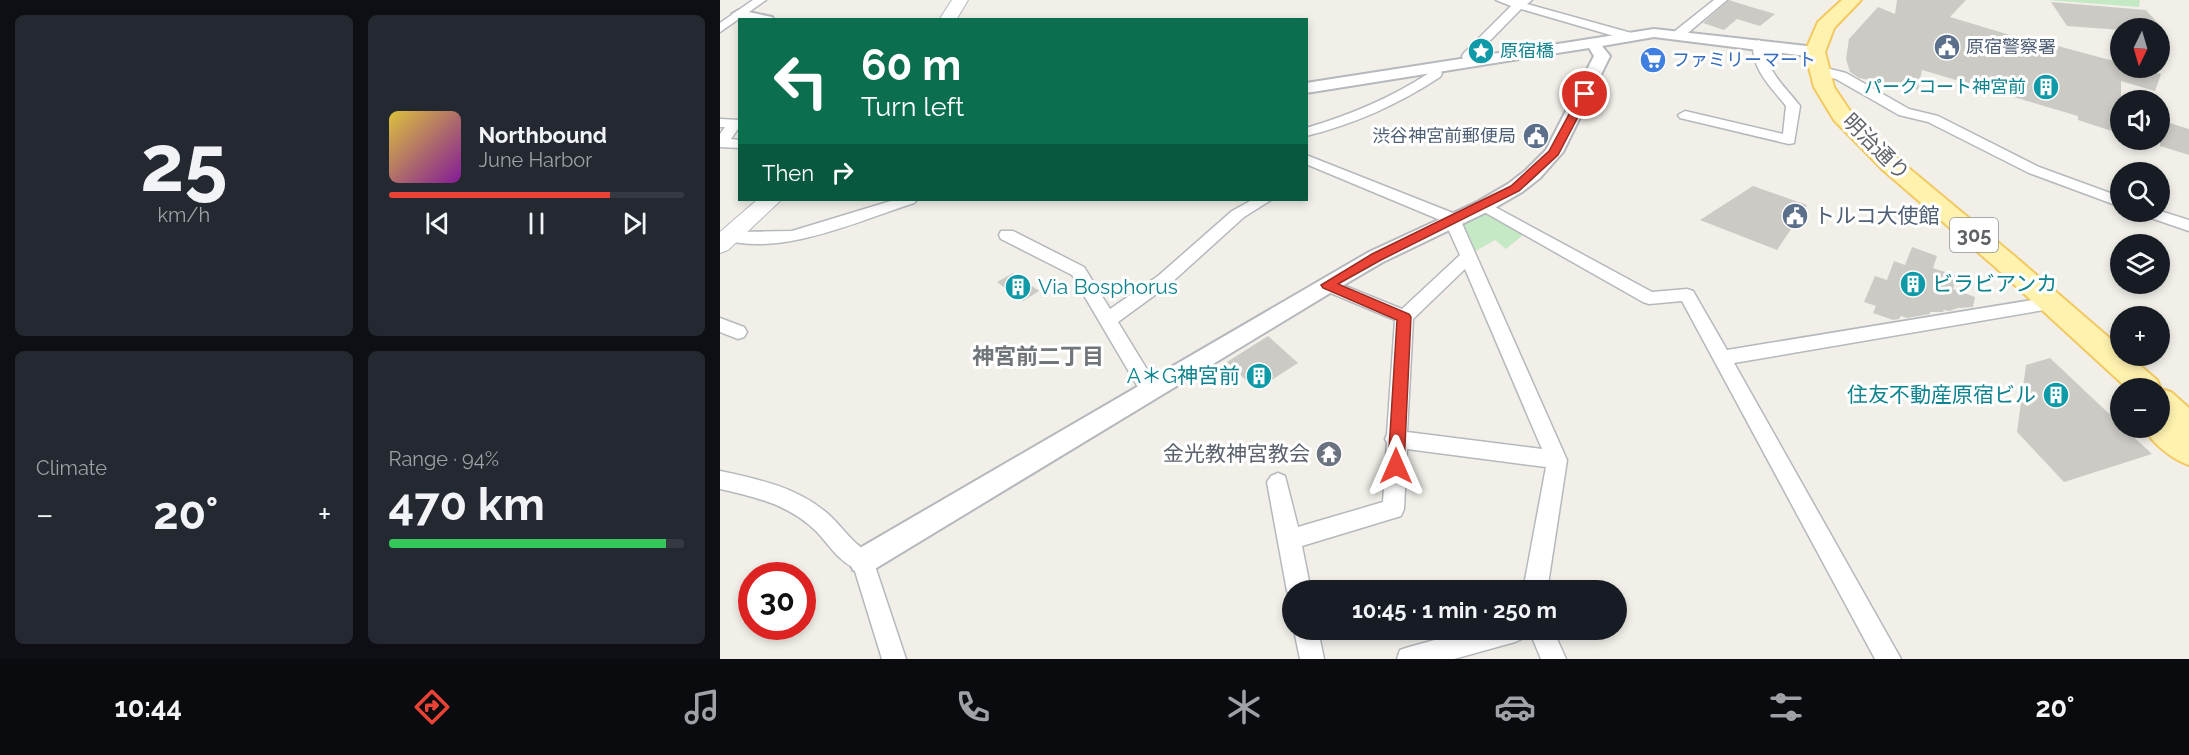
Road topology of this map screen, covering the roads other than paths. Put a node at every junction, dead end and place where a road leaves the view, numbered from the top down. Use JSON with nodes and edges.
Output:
{"nodes":[{"id":1,"x":760,"y":0,"type":"edge"},
{"id":2,"x":960,"y":0,"type":"edge"},
{"id":3,"x":1502,"y":0,"type":"edge"},
{"id":4,"x":1721,"y":0,"type":"edge"},
{"id":5,"x":1833,"y":0,"type":"edge"},
{"id":6,"x":1852,"y":0,"type":"edge"},
{"id":7,"x":1523,"y":2,"type":"edge"},
{"id":8,"x":720,"y":10,"type":"edge"},
{"id":9,"x":739,"y":14,"type":"junction"},
{"id":10,"x":758,"y":18,"type":"edge"},
{"id":11,"x":948,"y":18,"type":"edge"},
{"id":12,"x":720,"y":28,"type":"edge"},
{"id":13,"x":1679,"y":34,"type":"junction"},
{"id":14,"x":1631,"y":37,"type":"junction"},
{"id":15,"x":1593,"y":43,"type":"junction"},
{"id":16,"x":1759,"y":44,"type":"junction"},
{"id":17,"x":1810,"y":57,"type":"junction"},
{"id":18,"x":1470,"y":62,"type":"junction"},
{"id":19,"x":1434,"y":68,"type":"junction"},
{"id":20,"x":1308,"y":88,"type":"edge"},
{"id":21,"x":1685,"y":115,"type":"dead end"},
{"id":22,"x":720,"y":123,"type":"edge"},
{"id":23,"x":1308,"y":131,"type":"edge"},
{"id":24,"x":738,"y":144,"type":"edge"},
{"id":25,"x":1308,"y":160,"type":"edge"},
{"id":26,"x":1321,"y":164,"type":"junction"},
{"id":27,"x":1308,"y":172,"type":"edge"},
{"id":28,"x":2110,"y":198,"type":"edge"},
{"id":29,"x":769,"y":201,"type":"edge"},
{"id":30,"x":906,"y":201,"type":"edge"},
{"id":31,"x":1261,"y":201,"type":"edge"},
{"id":32,"x":1484,"y":206,"type":"junction"},
{"id":33,"x":1452,"y":219,"type":"junction"},
{"id":34,"x":2170,"y":220,"type":"edge"},
{"id":35,"x":2189,"y":226,"type":"edge"},
{"id":36,"x":1007,"y":235,"type":"dead end"},
{"id":37,"x":725,"y":240,"type":"edge"},
{"id":38,"x":1468,"y":257,"type":"junction"},
{"id":39,"x":1327,"y":285,"type":"junction"},
{"id":40,"x":2039,"y":305,"type":"junction"},
{"id":41,"x":1404,"y":317,"type":"junction"},
{"id":42,"x":1106,"y":321,"type":"junction"},
{"id":43,"x":720,"y":325,"type":"edge"},
{"id":44,"x":738,"y":332,"type":"dead end"},
{"id":45,"x":1722,"y":358,"type":"junction"},
{"id":46,"x":2133,"y":378,"type":"edge"},
{"id":47,"x":2110,"y":380,"type":"edge"},
{"id":48,"x":1149,"y":389,"type":"junction"},
{"id":49,"x":2170,"y":410,"type":"edge"},
{"id":50,"x":2189,"y":427,"type":"edge"},
{"id":51,"x":2170,"y":435,"type":"edge"},
{"id":52,"x":1395,"y":439,"type":"junction"},
{"id":53,"x":2189,"y":451,"type":"edge"},
{"id":54,"x":1557,"y":460,"type":"junction"},
{"id":55,"x":720,"y":480,"type":"edge"},
{"id":56,"x":1278,"y":482,"type":"dead end"},
{"id":57,"x":1289,"y":540,"type":"junction"},
{"id":58,"x":863,"y":561,"type":"junction"},
{"id":59,"x":1297,"y":580,"type":"edge"},
{"id":60,"x":1536,"y":580,"type":"edge"},
{"id":61,"x":1308,"y":640,"type":"edge"},
{"id":62,"x":1479,"y":640,"type":"edge"},
{"id":63,"x":1545,"y":640,"type":"edge"},
{"id":64,"x":894,"y":659,"type":"edge"},
{"id":65,"x":1312,"y":659,"type":"edge"},
{"id":66,"x":1410,"y":659,"type":"edge"},
{"id":67,"x":1554,"y":659,"type":"edge"},
{"id":68,"x":1889,"y":659,"type":"edge"}],
"edges":[{"from":1,"to":9,"type":"street"},
{"from":2,"to":11,"type":"main road"},
{"from":3,"to":7,"type":"street"},
{"from":4,"to":13,"type":"street"},
{"from":5,"to":17,"type":"main road"},
{"from":6,"to":17,"type":"main road"},
{"from":7,"to":14,"type":"street"},
{"from":7,"to":18,"type":"street"},
{"from":8,"to":9,"type":"street"},
{"from":9,"to":10,"type":"street"},
{"from":9,"to":12,"type":"street"},
{"from":13,"to":14,"type":"street"},
{"from":13,"to":16,"type":"street"},
{"from":14,"to":15,"type":"street"},
{"from":15,"to":18,"type":"street"},
{"from":15,"to":32,"type":"street"},
{"from":16,"to":17,"type":"street"},
{"from":16,"to":21,"type":"street"},
{"from":17,"to":28,"type":"street"},
{"from":17,"to":40,"type":"main road","name":"明治通り","number":"305"},
{"from":18,"to":19,"type":"street"},
{"from":19,"to":20,"type":"street"},
{"from":19,"to":23,"type":"street"},
{"from":22,"to":24,"type":"street"},
{"from":25,"to":26,"type":"street"},
{"from":26,"to":27,"type":"street"},
{"from":26,"to":33,"type":"street"},
{"from":29,"to":37,"type":"main road"},
{"from":30,"to":37,"type":"street"},
{"from":31,"to":42,"type":"street"},
{"from":32,"to":33,"type":"street"},
{"from":32,"to":45,"type":"street"},
{"from":33,"to":38,"type":"street"},
{"from":33,"to":39,"type":"street"},
{"from":34,"to":35,"type":"street"},
{"from":36,"to":42,"type":"street"},
{"from":38,"to":41,"type":"street"},
{"from":38,"to":54,"type":"street"},
{"from":39,"to":41,"type":"street"},
{"from":39,"to":48,"type":"street"},
{"from":40,"to":45,"type":"street"},
{"from":40,"to":46,"type":"main road","name":"明治通り","number":"305"},
{"from":40,"to":47,"type":"main road","name":"明治通り","number":"305"},
{"from":41,"to":52,"type":"street"},
{"from":42,"to":48,"type":"street"},
{"from":43,"to":44,"type":"street"},
{"from":45,"to":68,"type":"street"},
{"from":48,"to":58,"type":"street"},
{"from":49,"to":50,"type":"main road"},
{"from":51,"to":53,"type":"main road"},
{"from":52,"to":54,"type":"street"},
{"from":52,"to":57,"type":"street"},
{"from":54,"to":60,"type":"street"},
{"from":55,"to":58,"type":"street"},
{"from":56,"to":57,"type":"street"},
{"from":57,"to":59,"type":"street"},
{"from":58,"to":64,"type":"street"},
{"from":61,"to":65,"type":"street"},
{"from":62,"to":66,"type":"street"},
{"from":63,"to":67,"type":"street"}]}
